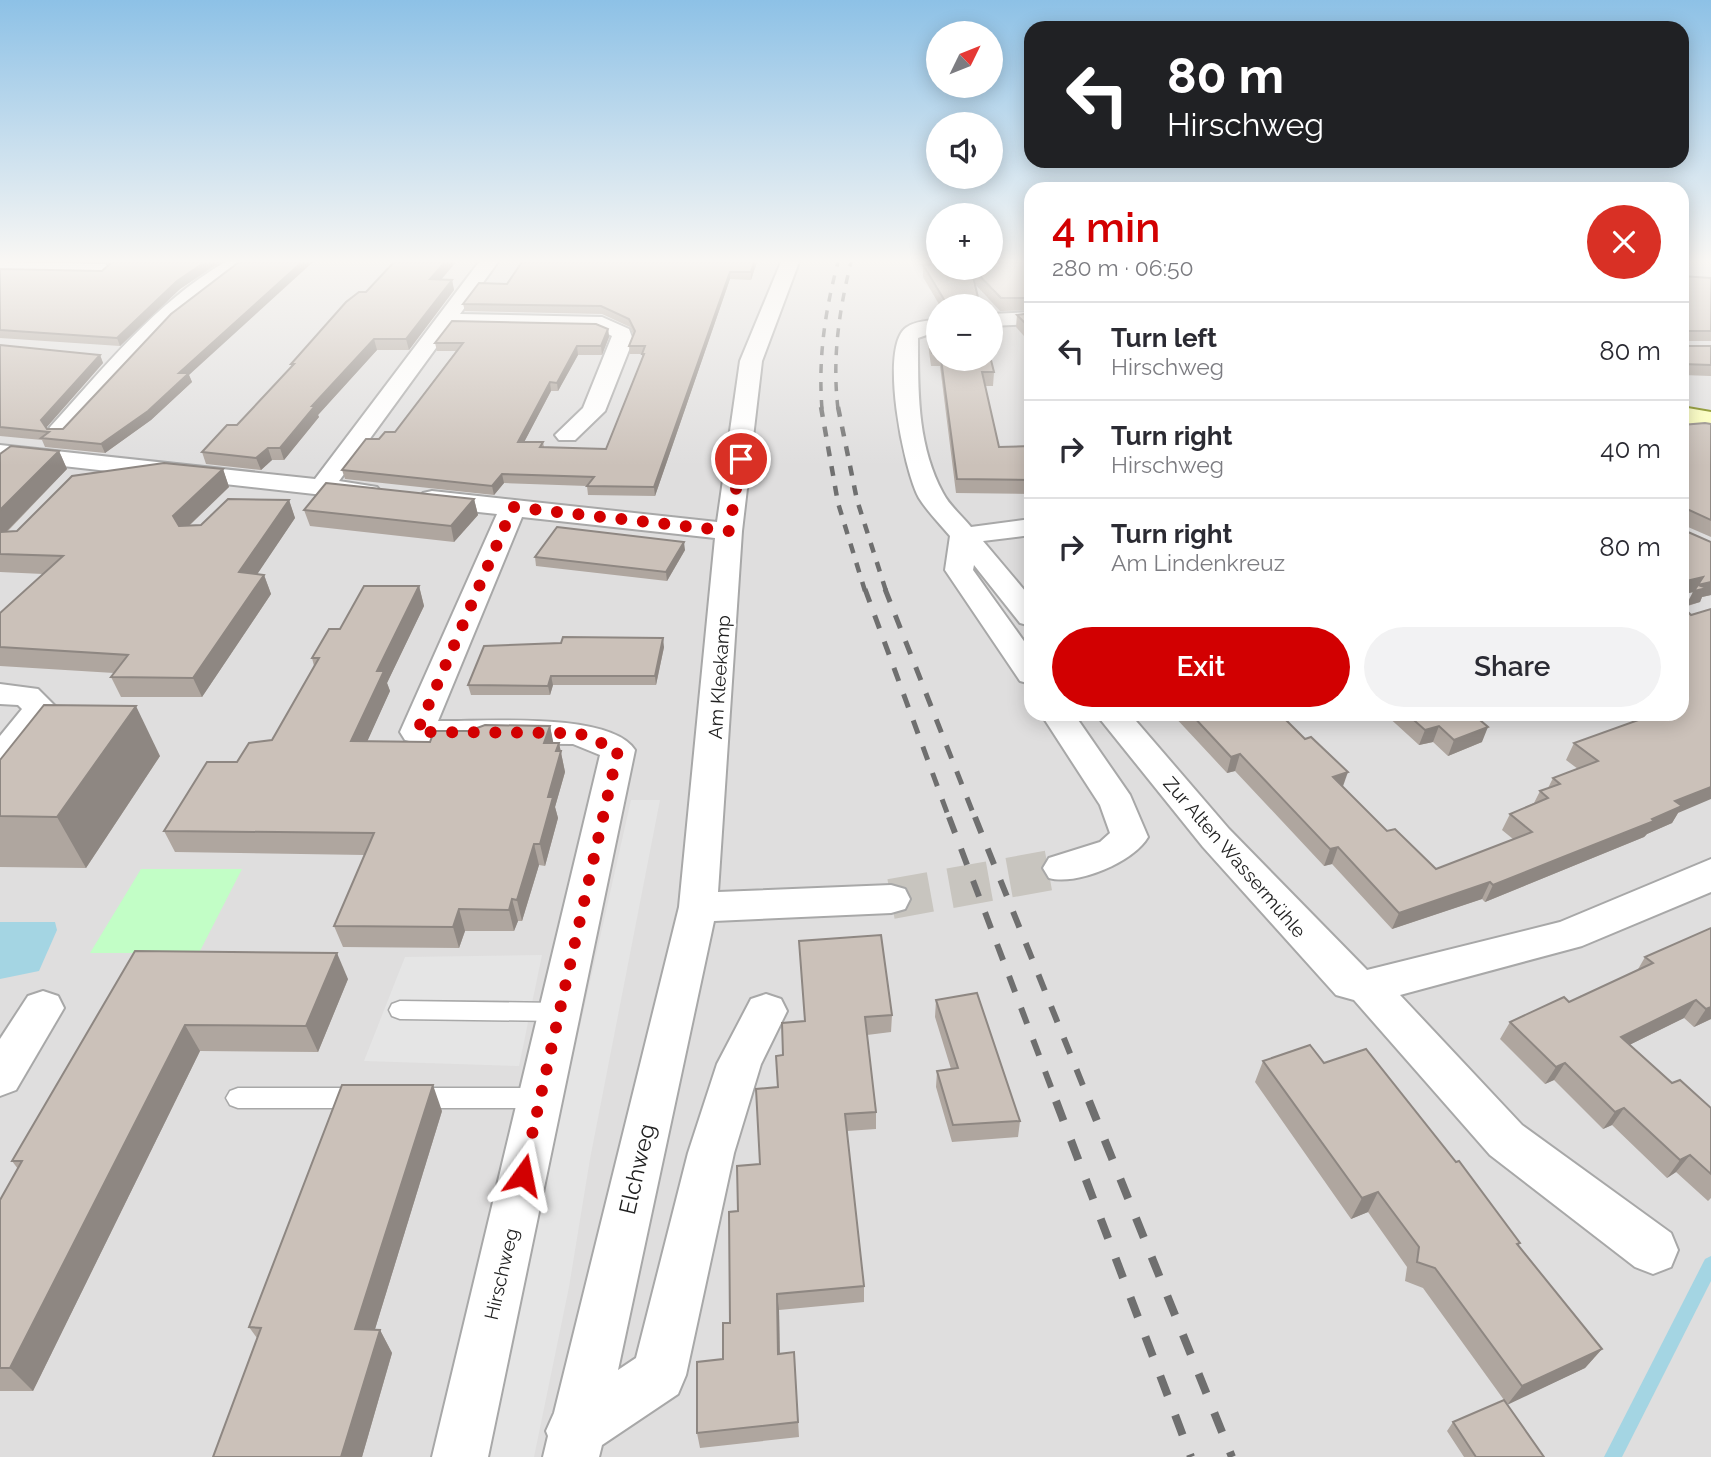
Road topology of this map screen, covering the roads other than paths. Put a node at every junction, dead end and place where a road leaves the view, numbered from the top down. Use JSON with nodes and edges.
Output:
{"nodes":[{"id":1,"x":152,"y":330,"type":"edge"},
{"id":2,"x":437,"y":330,"type":"edge"},
{"id":3,"x":616,"y":330,"type":"edge"},
{"id":4,"x":763,"y":330,"type":"edge"},
{"id":5,"x":915,"y":330,"type":"edge"},
{"id":6,"x":103,"y":355,"type":"edge"},
{"id":7,"x":128,"y":355,"type":"junction"},
{"id":8,"x":1689,"y":416,"type":"edge"},
{"id":9,"x":1711,"y":420,"type":"edge"},
{"id":10,"x":60,"y":431,"type":"edge"},
{"id":11,"x":567,"y":435,"type":"dead end"},
{"id":12,"x":0,"y":452,"type":"edge"},
{"id":13,"x":91,"y":464,"type":"junction"},
{"id":14,"x":255,"y":480,"type":"junction"},
{"id":15,"x":72,"y":484,"type":"edge"},
{"id":16,"x":322,"y":486,"type":"junction"},
{"id":17,"x":235,"y":499,"type":"edge"},
{"id":18,"x":513,"y":507,"type":"junction"},
{"id":19,"x":1024,"y":528,"type":"edge"},
{"id":20,"x":729,"y":531,"type":"junction"},
{"id":21,"x":963,"y":536,"type":"junction"},
{"id":22,"x":1024,"y":609,"type":"edge"},
{"id":23,"x":1024,"y":664,"type":"edge"},
{"id":24,"x":0,"y":694,"type":"edge"},
{"id":25,"x":1062,"y":721,"type":"edge"},
{"id":26,"x":1118,"y":721,"type":"edge"},
{"id":27,"x":0,"y":758,"type":"edge"},
{"id":28,"x":1062,"y":868,"type":"tunnel mouth"},
{"id":29,"x":1711,"y":873,"type":"edge"},
{"id":30,"x":891,"y":898,"type":"tunnel mouth"},
{"id":31,"x":698,"y":907,"type":"junction"},
{"id":32,"x":1367,"y":987,"type":"junction"},
{"id":33,"x":43,"y":1008,"type":"dead end"},
{"id":34,"x":400,"y":1010,"type":"dead end"},
{"id":35,"x":766,"y":1011,"type":"dead end"},
{"id":36,"x":559,"y":1012,"type":"junction"},
{"id":37,"x":0,"y":1077,"type":"edge"},
{"id":38,"x":238,"y":1098,"type":"dead end"},
{"id":39,"x":540,"y":1098,"type":"junction"},
{"id":40,"x":1653,"y":1250,"type":"dead end"},
{"id":41,"x":573,"y":1444,"type":"edge"},
{"id":42,"x":460,"y":1457,"type":"edge"}],
"edges":[{"from":1,"to":7,"type":"street"},
{"from":2,"to":16,"type":"street"},
{"from":3,"to":11,"type":"street"},
{"from":4,"to":20,"type":"street","name":"Am Kleekamp"},
{"from":5,"to":21,"type":"street"},
{"from":6,"to":7,"type":"street"},
{"from":7,"to":10,"type":"street"},
{"from":8,"to":9,"type":"main road"},
{"from":12,"to":13,"type":"street"},
{"from":13,"to":14,"type":"street"},
{"from":13,"to":15,"type":"street"},
{"from":14,"to":16,"type":"street"},
{"from":14,"to":17,"type":"street"},
{"from":16,"to":18,"type":"street"},
{"from":18,"to":20,"type":"street"},
{"from":18,"to":36,"type":"street","name":"Hirschweg"},
{"from":19,"to":21,"type":"street"},
{"from":20,"to":31,"type":"street","name":"Am Kleekamp"},
{"from":21,"to":22,"type":"street"},
{"from":21,"to":23,"type":"street"},
{"from":24,"to":27,"type":"street"},
{"from":25,"to":28,"type":"street"},
{"from":26,"to":32,"type":"street","name":"Zur Alten Wassermühle"},
{"from":29,"to":32,"type":"street"},
{"from":30,"to":31,"type":"street"},
{"from":31,"to":41,"type":"street","name":"Elchweg"},
{"from":32,"to":40,"type":"street","name":"Zur Alten Wassermühle"},
{"from":33,"to":37,"type":"street"},
{"from":34,"to":36,"type":"lane"},
{"from":35,"to":41,"type":"street","name":"Elchweg"},
{"from":36,"to":39,"type":"street","name":"Hirschweg"},
{"from":38,"to":39,"type":"lane"},
{"from":39,"to":42,"type":"street","name":"Hirschweg"}]}
